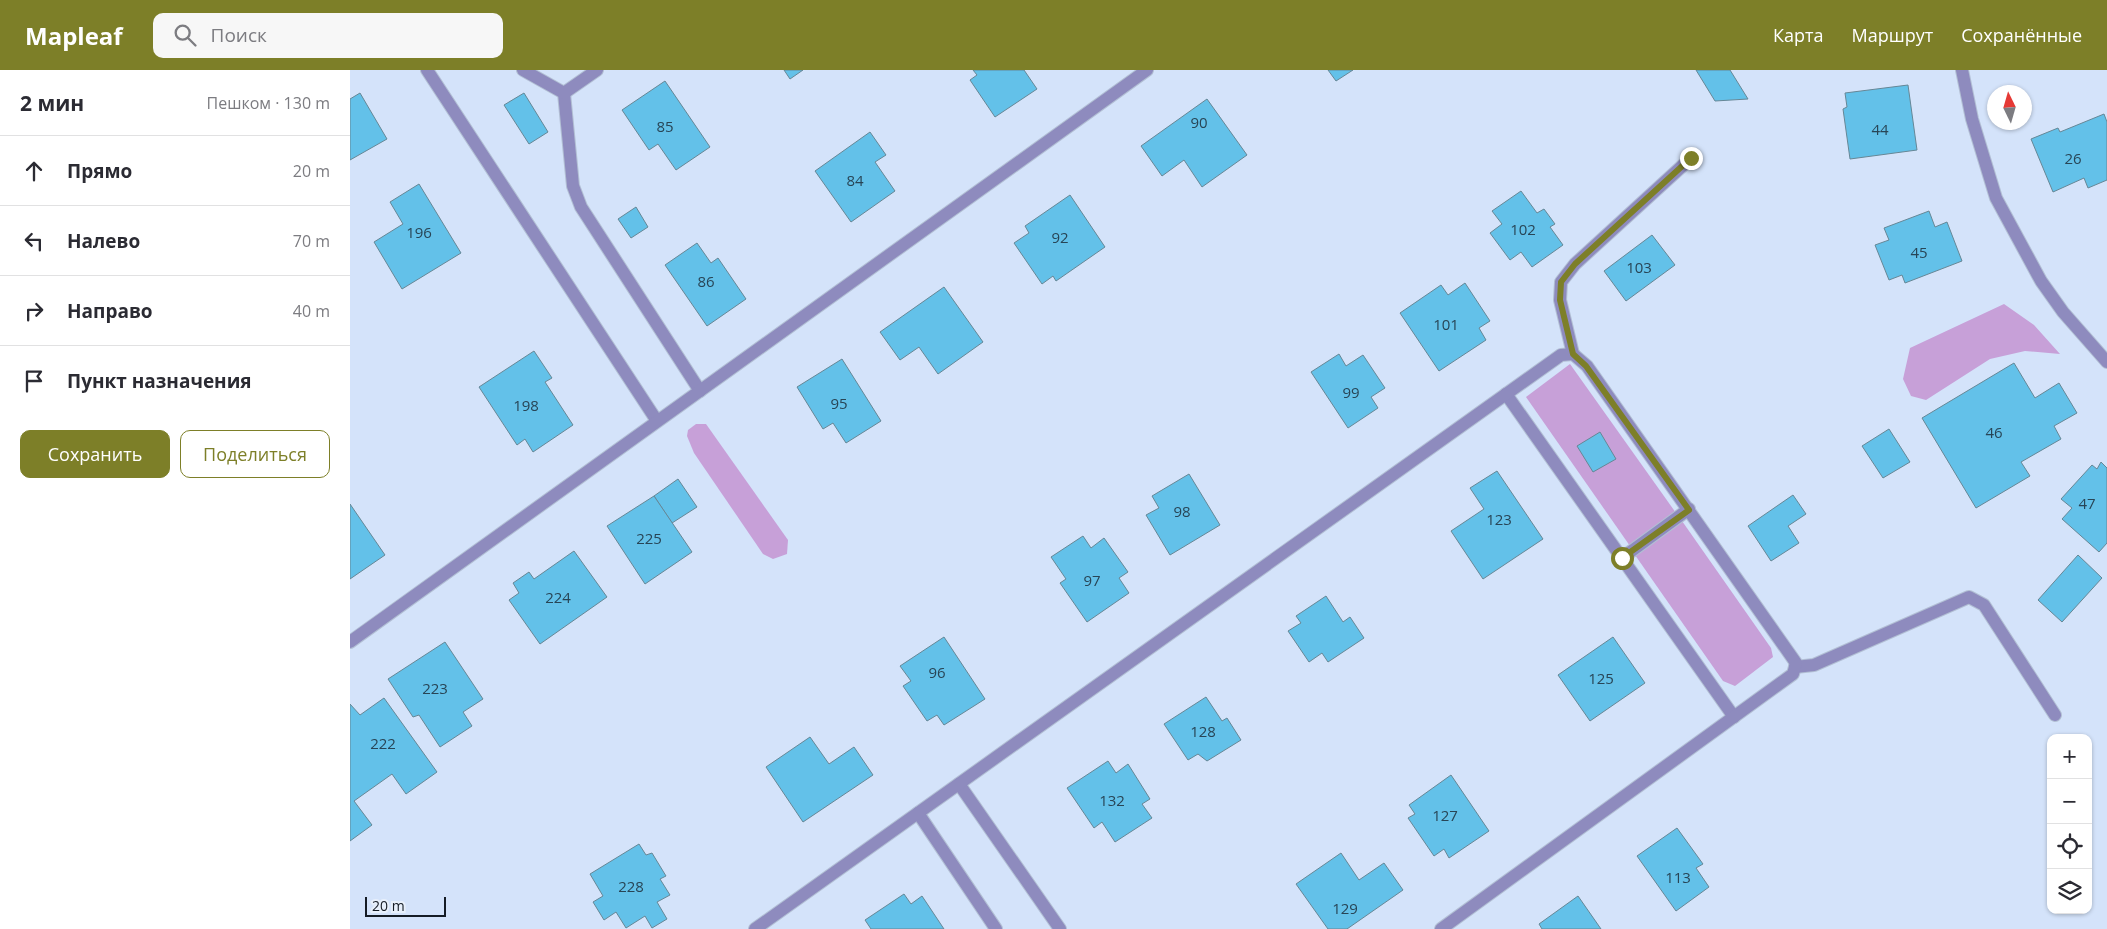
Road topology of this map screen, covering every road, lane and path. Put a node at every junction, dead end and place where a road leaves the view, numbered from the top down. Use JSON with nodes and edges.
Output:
{"nodes":[{"id":1,"x":427,"y":70,"type":"edge"},
{"id":2,"x":523,"y":70,"type":"edge"},
{"id":3,"x":597,"y":70,"type":"edge"},
{"id":4,"x":1147,"y":70,"type":"edge"},
{"id":5,"x":1962,"y":70,"type":"edge"},
{"id":6,"x":564,"y":92,"type":"junction"},
{"id":7,"x":1691,"y":158,"type":"dead end"},
{"id":8,"x":1573,"y":354,"type":"junction"},
{"id":9,"x":2107,"y":362,"type":"edge"},
{"id":10,"x":700,"y":391,"type":"junction"},
{"id":11,"x":1506,"y":394,"type":"junction"},
{"id":12,"x":657,"y":422,"type":"junction"},
{"id":13,"x":1689,"y":510,"type":"junction"},
{"id":14,"x":1622,"y":558,"type":"junction"},
{"id":15,"x":350,"y":642,"type":"edge"},
{"id":16,"x":1794,"y":667,"type":"junction"},
{"id":17,"x":2055,"y":715,"type":"dead end"},
{"id":18,"x":1734,"y":717,"type":"junction"},
{"id":19,"x":959,"y":784,"type":"junction"},
{"id":20,"x":918,"y":813,"type":"junction"},
{"id":21,"x":755,"y":929,"type":"edge"},
{"id":22,"x":996,"y":929,"type":"edge"},
{"id":23,"x":1060,"y":929,"type":"edge"},
{"id":24,"x":1441,"y":929,"type":"edge"}],
"edges":[{"from":1,"to":12,"type":"street"},
{"from":2,"to":6,"type":"street"},
{"from":3,"to":6,"type":"street"},
{"from":4,"to":10,"type":"street"},
{"from":5,"to":9,"type":"street"},
{"from":6,"to":10,"type":"street"},
{"from":7,"to":8,"type":"street"},
{"from":8,"to":11,"type":"street"},
{"from":8,"to":13,"type":"street"},
{"from":10,"to":12,"type":"street"},
{"from":11,"to":14,"type":"street"},
{"from":11,"to":19,"type":"street"},
{"from":12,"to":15,"type":"street"},
{"from":13,"to":14,"type":"street"},
{"from":13,"to":16,"type":"street"},
{"from":14,"to":18,"type":"street"},
{"from":16,"to":17,"type":"street"},
{"from":16,"to":18,"type":"street"},
{"from":18,"to":24,"type":"street"},
{"from":19,"to":20,"type":"street"},
{"from":19,"to":23,"type":"street"},
{"from":20,"to":21,"type":"street"},
{"from":20,"to":22,"type":"street"}]}
